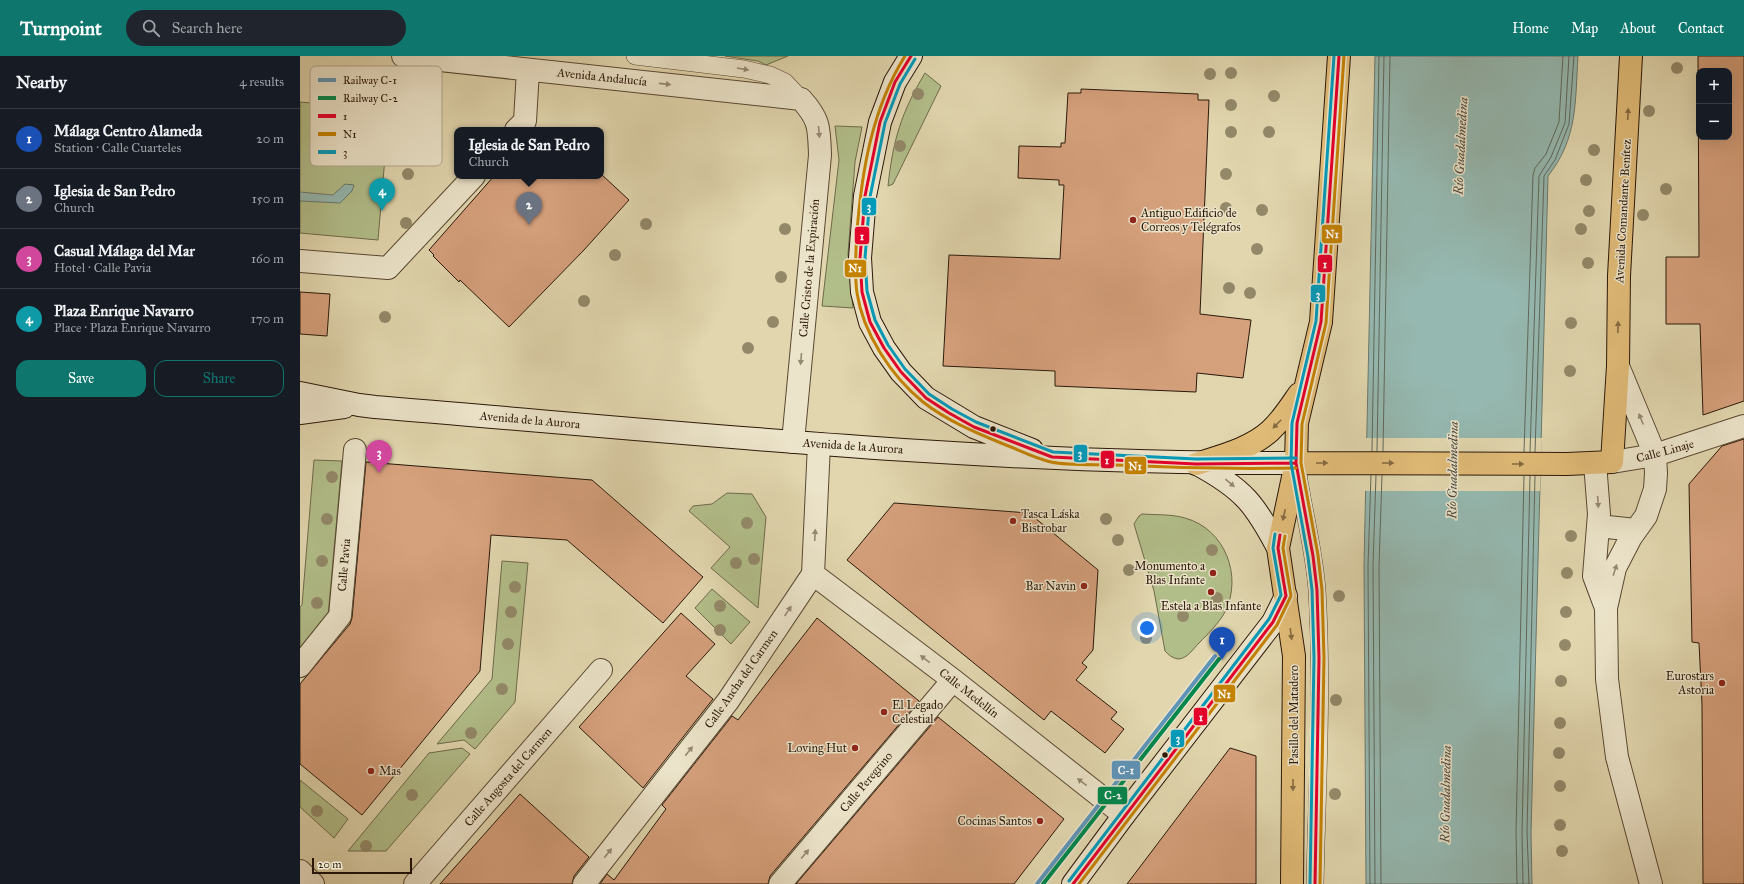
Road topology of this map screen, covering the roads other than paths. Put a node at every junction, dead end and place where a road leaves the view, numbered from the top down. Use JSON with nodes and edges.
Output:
{"nodes":[{"id":1,"x":403,"y":56,"type":"edge"},
{"id":2,"x":635,"y":56,"type":"edge"},
{"id":3,"x":911,"y":56,"type":"edge"},
{"id":4,"x":1339,"y":56,"type":"edge"},
{"id":5,"x":1631,"y":56,"type":"edge"},
{"id":6,"x":528,"y":70,"type":"junction"},
{"id":7,"x":801,"y":99,"type":"junction"},
{"id":8,"x":519,"y":127,"type":"edge"},
{"id":9,"x":471,"y":179,"type":"edge"},
{"id":10,"x":300,"y":261,"type":"edge"},
{"id":11,"x":1618,"y":366,"type":"junction"},
{"id":12,"x":1307,"y":381,"type":"junction"},
{"id":13,"x":300,"y":393,"type":"edge"},
{"id":14,"x":359,"y":405,"type":"junction"},
{"id":15,"x":300,"y":413,"type":"edge"},
{"id":16,"x":1744,"y":426,"type":"edge"},
{"id":17,"x":793,"y":442,"type":"junction"},
{"id":18,"x":819,"y":444,"type":"junction"},
{"id":19,"x":355,"y":450,"type":"dead end"},
{"id":20,"x":1655,"y":455,"type":"junction"},
{"id":21,"x":1052,"y":457,"type":"junction"},
{"id":22,"x":1296,"y":463,"type":"junction"},
{"id":23,"x":1597,"y":463,"type":"junction"},
{"id":24,"x":1196,"y":464,"type":"junction"},
{"id":25,"x":1598,"y":526,"type":"junction"},
{"id":26,"x":1636,"y":530,"type":"junction"},
{"id":27,"x":1278,"y":548,"type":"junction"},
{"id":28,"x":813,"y":574,"type":"junction"},
{"id":29,"x":1286,"y":596,"type":"junction"},
{"id":30,"x":1606,"y":608,"type":"junction"},
{"id":31,"x":300,"y":666,"type":"edge"},
{"id":32,"x":601,"y":670,"type":"dead end"},
{"id":33,"x":953,"y":680,"type":"junction"},
{"id":34,"x":1124,"y":815,"type":"junction"},
{"id":35,"x":300,"y":871,"type":"edge"},
{"id":36,"x":313,"y":884,"type":"edge"},
{"id":37,"x":415,"y":884,"type":"edge"},
{"id":38,"x":584,"y":884,"type":"edge"},
{"id":39,"x":780,"y":884,"type":"edge"},
{"id":40,"x":1074,"y":884,"type":"edge"},
{"id":41,"x":1292,"y":884,"type":"edge"},
{"id":42,"x":1315,"y":884,"type":"edge"},
{"id":43,"x":1652,"y":884,"type":"edge"}],
"edges":[{"from":1,"to":6,"type":"street","name":"Avenida Andalucía"},
{"from":2,"to":7,"type":"lane","one_way":true},
{"from":3,"to":21,"type":"street"},
{"from":4,"to":12,"type":"main road","name":"Pasillo del Matadero"},
{"from":11,"to":5,"type":"main road","name":"Avenida Comandante Benítez","one_way":true},
{"from":6,"to":7,"type":"street","name":"Avenida Andalucía","one_way":true},
{"from":6,"to":8,"type":"street"},
{"from":7,"to":17,"type":"street","name":"Calle Cristo de la Expiración","one_way":true},
{"from":9,"to":10,"type":"street"},
{"from":20,"to":11,"type":"street","name":"Avenida Comandante Benítez","one_way":true},
{"from":11,"to":23,"type":"main road","name":"Avenida Comandante Benítez"},
{"from":12,"to":22,"type":"main road","name":"Pasillo del Matadero"},
{"from":12,"to":24,"type":"main road","one_way":true},
{"from":13,"to":14,"type":"street","name":"Avenida de la Aurora"},
{"from":14,"to":15,"type":"street","name":"Avenida de la Aurora"},
{"from":14,"to":17,"type":"street","name":"Avenida de la Aurora"},
{"from":16,"to":20,"type":"street","name":"Calle Linaje"},
{"from":17,"to":18,"type":"street","name":"Avenida de la Aurora"},
{"from":18,"to":21,"type":"street","name":"Avenida de la Aurora"},
{"from":28,"to":18,"type":"street","one_way":true},
{"from":19,"to":31,"type":"street","name":"Calle Pavia"},
{"from":20,"to":23,"type":"street","name":"Calle Linaje"},
{"from":20,"to":26,"type":"street","name":"Avenida Comandante Benítez"},
{"from":21,"to":24,"type":"street","name":"Avenida de la Aurora"},
{"from":22,"to":23,"type":"main road","name":"Avenida de la Aurora","one_way":true},
{"from":22,"to":24,"type":"street","name":"Avenida de la Aurora"},
{"from":22,"to":27,"type":"main road","name":"Pasillo del Matadero","one_way":true},
{"from":22,"to":42,"type":"lane","name":"Pasillo del Matadero"},
{"from":23,"to":25,"type":"street","name":"Avenida Comandante Benítez","one_way":true},
{"from":24,"to":27,"type":"street","name":"Pasillo del Matadero","one_way":true},
{"from":25,"to":26,"type":"street"},
{"from":25,"to":30,"type":"street","name":"Avenida Comandante Benítez"},
{"from":30,"to":26,"type":"street","name":"Avenida Comandante Benítez","one_way":true},
{"from":27,"to":29,"type":"main road","name":"Pasillo del Matadero"},
{"from":33,"to":28,"type":"street","name":"Calle Medellín","one_way":true},
{"from":38,"to":28,"type":"street","name":"Calle Ancha del Carmen","one_way":true},
{"from":29,"to":34,"type":"street"},
{"from":29,"to":41,"type":"main road","name":"Pasillo del Matadero","one_way":true},
{"from":30,"to":43,"type":"street","name":"Avenida Comandante Benítez"},
{"from":32,"to":37,"type":"street","name":"Calle Angosta del Carmen"},
{"from":34,"to":33,"type":"street","name":"Calle Medellín","one_way":true},
{"from":39,"to":33,"type":"street","name":"Calle Peregrino","one_way":true},
{"from":34,"to":40,"type":"street"},
{"from":35,"to":36,"type":"street"}]}
